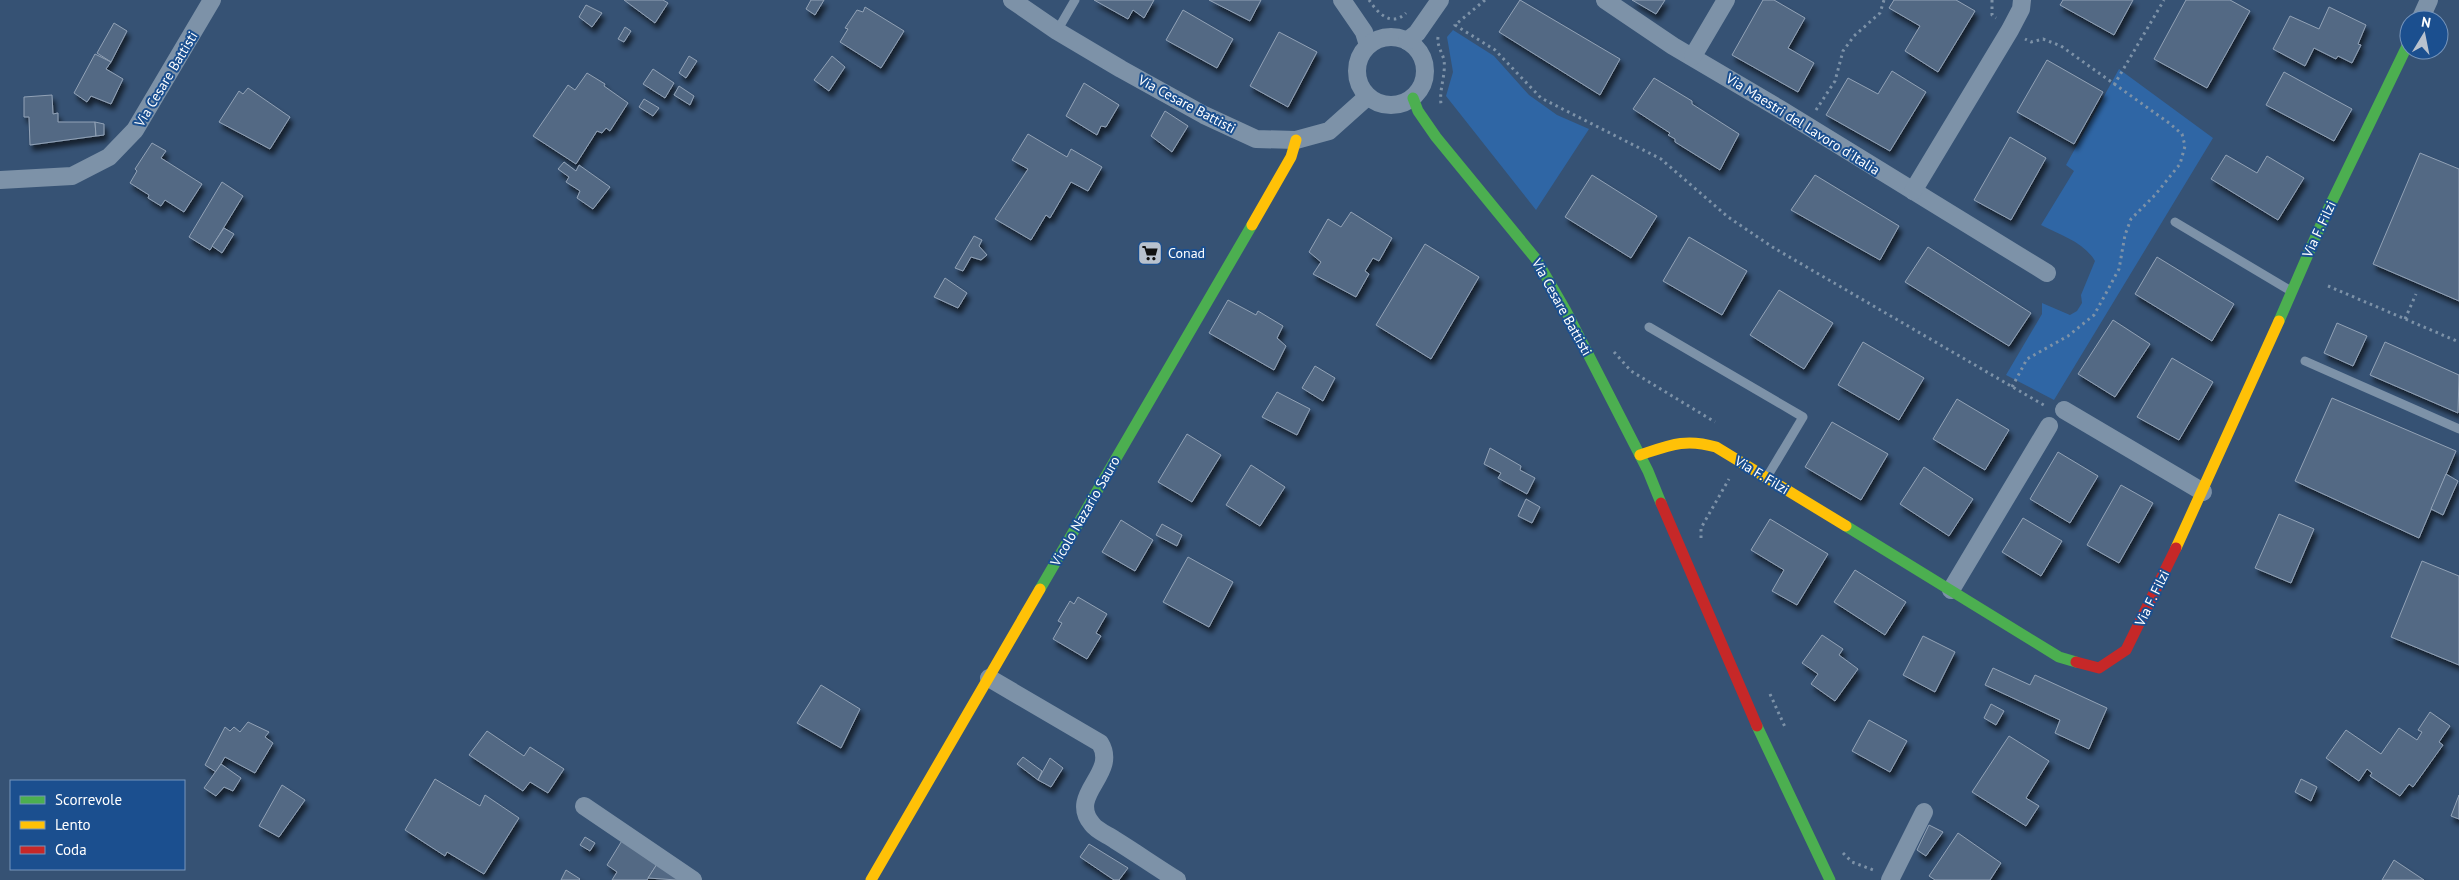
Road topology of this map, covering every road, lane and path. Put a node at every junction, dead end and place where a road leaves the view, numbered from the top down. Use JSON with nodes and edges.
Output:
{"nodes":[{"id":1,"x":212,"y":0,"type":"edge"},
{"id":2,"x":1012,"y":0,"type":"edge"},
{"id":3,"x":1075,"y":0,"type":"edge"},
{"id":4,"x":1342,"y":0,"type":"edge"},
{"id":5,"x":1369,"y":0,"type":"edge"},
{"id":6,"x":1440,"y":0,"type":"edge"},
{"id":7,"x":1485,"y":0,"type":"edge"},
{"id":8,"x":1605,"y":0,"type":"edge"},
{"id":9,"x":1726,"y":0,"type":"edge"},
{"id":10,"x":1884,"y":0,"type":"edge"},
{"id":11,"x":2022,"y":0,"type":"edge"},
{"id":12,"x":2164,"y":0,"type":"edge"},
{"id":13,"x":1408,"y":12,"type":"dead end"},
{"id":14,"x":2010,"y":30,"type":"junction"},
{"id":15,"x":1057,"y":31,"type":"junction"},
{"id":16,"x":1407,"y":41,"type":"junction"},
{"id":17,"x":1368,"y":45,"type":"junction"},
{"id":18,"x":1693,"y":56,"type":"junction"},
{"id":19,"x":2400,"y":60,"type":"edge"},
{"id":20,"x":2114,"y":84,"type":"junction"},
{"id":21,"x":1368,"y":97,"type":"junction"},
{"id":22,"x":1413,"y":98,"type":"junction"},
{"id":23,"x":1813,"y":115,"type":"dead end"},
{"id":24,"x":1296,"y":140,"type":"junction"},
{"id":25,"x":0,"y":180,"type":"edge"},
{"id":26,"x":1913,"y":191,"type":"junction"},
{"id":27,"x":2175,"y":222,"type":"dead end"},
{"id":28,"x":2047,"y":273,"type":"dead end"},
{"id":29,"x":2328,"y":286,"type":"dead end"},
{"id":30,"x":2291,"y":291,"type":"junction"},
{"id":31,"x":2416,"y":294,"type":"dead end"},
{"id":32,"x":2405,"y":319,"type":"junction"},
{"id":33,"x":1649,"y":327,"type":"dead end"},
{"id":34,"x":2459,"y":342,"type":"edge"},
{"id":35,"x":2305,"y":361,"type":"dead end"},
{"id":36,"x":2012,"y":387,"type":"junction"},
{"id":37,"x":2064,"y":410,"type":"dead end"},
{"id":38,"x":2049,"y":426,"type":"joint"},
{"id":39,"x":2459,"y":429,"type":"edge"},
{"id":40,"x":1640,"y":455,"type":"junction"},
{"id":41,"x":1766,"y":478,"type":"junction"},
{"id":42,"x":2203,"y":492,"type":"junction"},
{"id":43,"x":1950,"y":590,"type":"junction"},
{"id":44,"x":988,"y":678,"type":"junction"},
{"id":45,"x":584,"y":806,"type":"dead end"},
{"id":46,"x":1924,"y":812,"type":"dead end"},
{"id":47,"x":692,"y":880,"type":"edge"},
{"id":48,"x":871,"y":880,"type":"edge"},
{"id":49,"x":1177,"y":880,"type":"edge"},
{"id":50,"x":1830,"y":880,"type":"edge"},
{"id":51,"x":1890,"y":880,"type":"edge"}],
"edges":[{"from":1,"to":25,"type":"street","name":"Via Cesare Battisti"},
{"from":2,"to":15,"type":"street","name":"Via Cesare Battisti"},
{"from":3,"to":15,"type":"lane"},
{"from":4,"to":17,"type":"street"},
{"from":5,"to":13,"type":"path"},
{"from":6,"to":16,"type":"street"},
{"from":7,"to":36,"type":"path"},
{"from":8,"to":18,"type":"street","name":"Via Maestri del Lavoro d'Italia"},
{"from":9,"to":18,"type":"street"},
{"from":10,"to":23,"type":"path"},
{"from":11,"to":14,"type":"street"},
{"from":12,"to":20,"type":"path"},
{"from":14,"to":20,"type":"path"},
{"from":14,"to":26,"type":"street"},
{"from":15,"to":24,"type":"street","name":"Via Cesare Battisti"},
{"from":16,"to":17,"type":"street"},
{"from":16,"to":22,"type":"street"},
{"from":17,"to":21,"type":"street"},
{"from":18,"to":26,"type":"street","name":"Via Maestri del Lavoro d'Italia"},
{"from":19,"to":30,"type":"street","name":"Via F. Filzi"},
{"from":20,"to":36,"type":"path"},
{"from":21,"to":22,"type":"street"},
{"from":21,"to":24,"type":"street","name":"Via Cesare Battisti"},
{"from":22,"to":40,"type":"street","name":"Via Cesare Battisti"},
{"from":24,"to":44,"type":"street","name":"Vicolo Nazario Sauro"},
{"from":26,"to":28,"type":"street","name":"Via Maestri del Lavoro d'Italia"},
{"from":27,"to":30,"type":"lane"},
{"from":29,"to":32,"type":"path"},
{"from":30,"to":42,"type":"street","name":"Via F. Filzi"},
{"from":31,"to":32,"type":"path"},
{"from":32,"to":34,"type":"path"},
{"from":33,"to":41,"type":"lane"},
{"from":35,"to":39,"type":"lane"},
{"from":36,"to":38,"type":"path"},
{"from":37,"to":42,"type":"street"},
{"from":38,"to":43,"type":"street"},
{"from":40,"to":41,"type":"street","name":"Via F. Filzi"},
{"from":40,"to":50,"type":"street","name":"Via Cesare Battisti"},
{"from":41,"to":43,"type":"street","name":"Via F. Filzi"},
{"from":42,"to":43,"type":"street","name":"Via F. Filzi"},
{"from":44,"to":48,"type":"street","name":"Vicolo Nazario Sauro"},
{"from":44,"to":49,"type":"street"},
{"from":45,"to":47,"type":"street"},
{"from":46,"to":51,"type":"street"}]}
